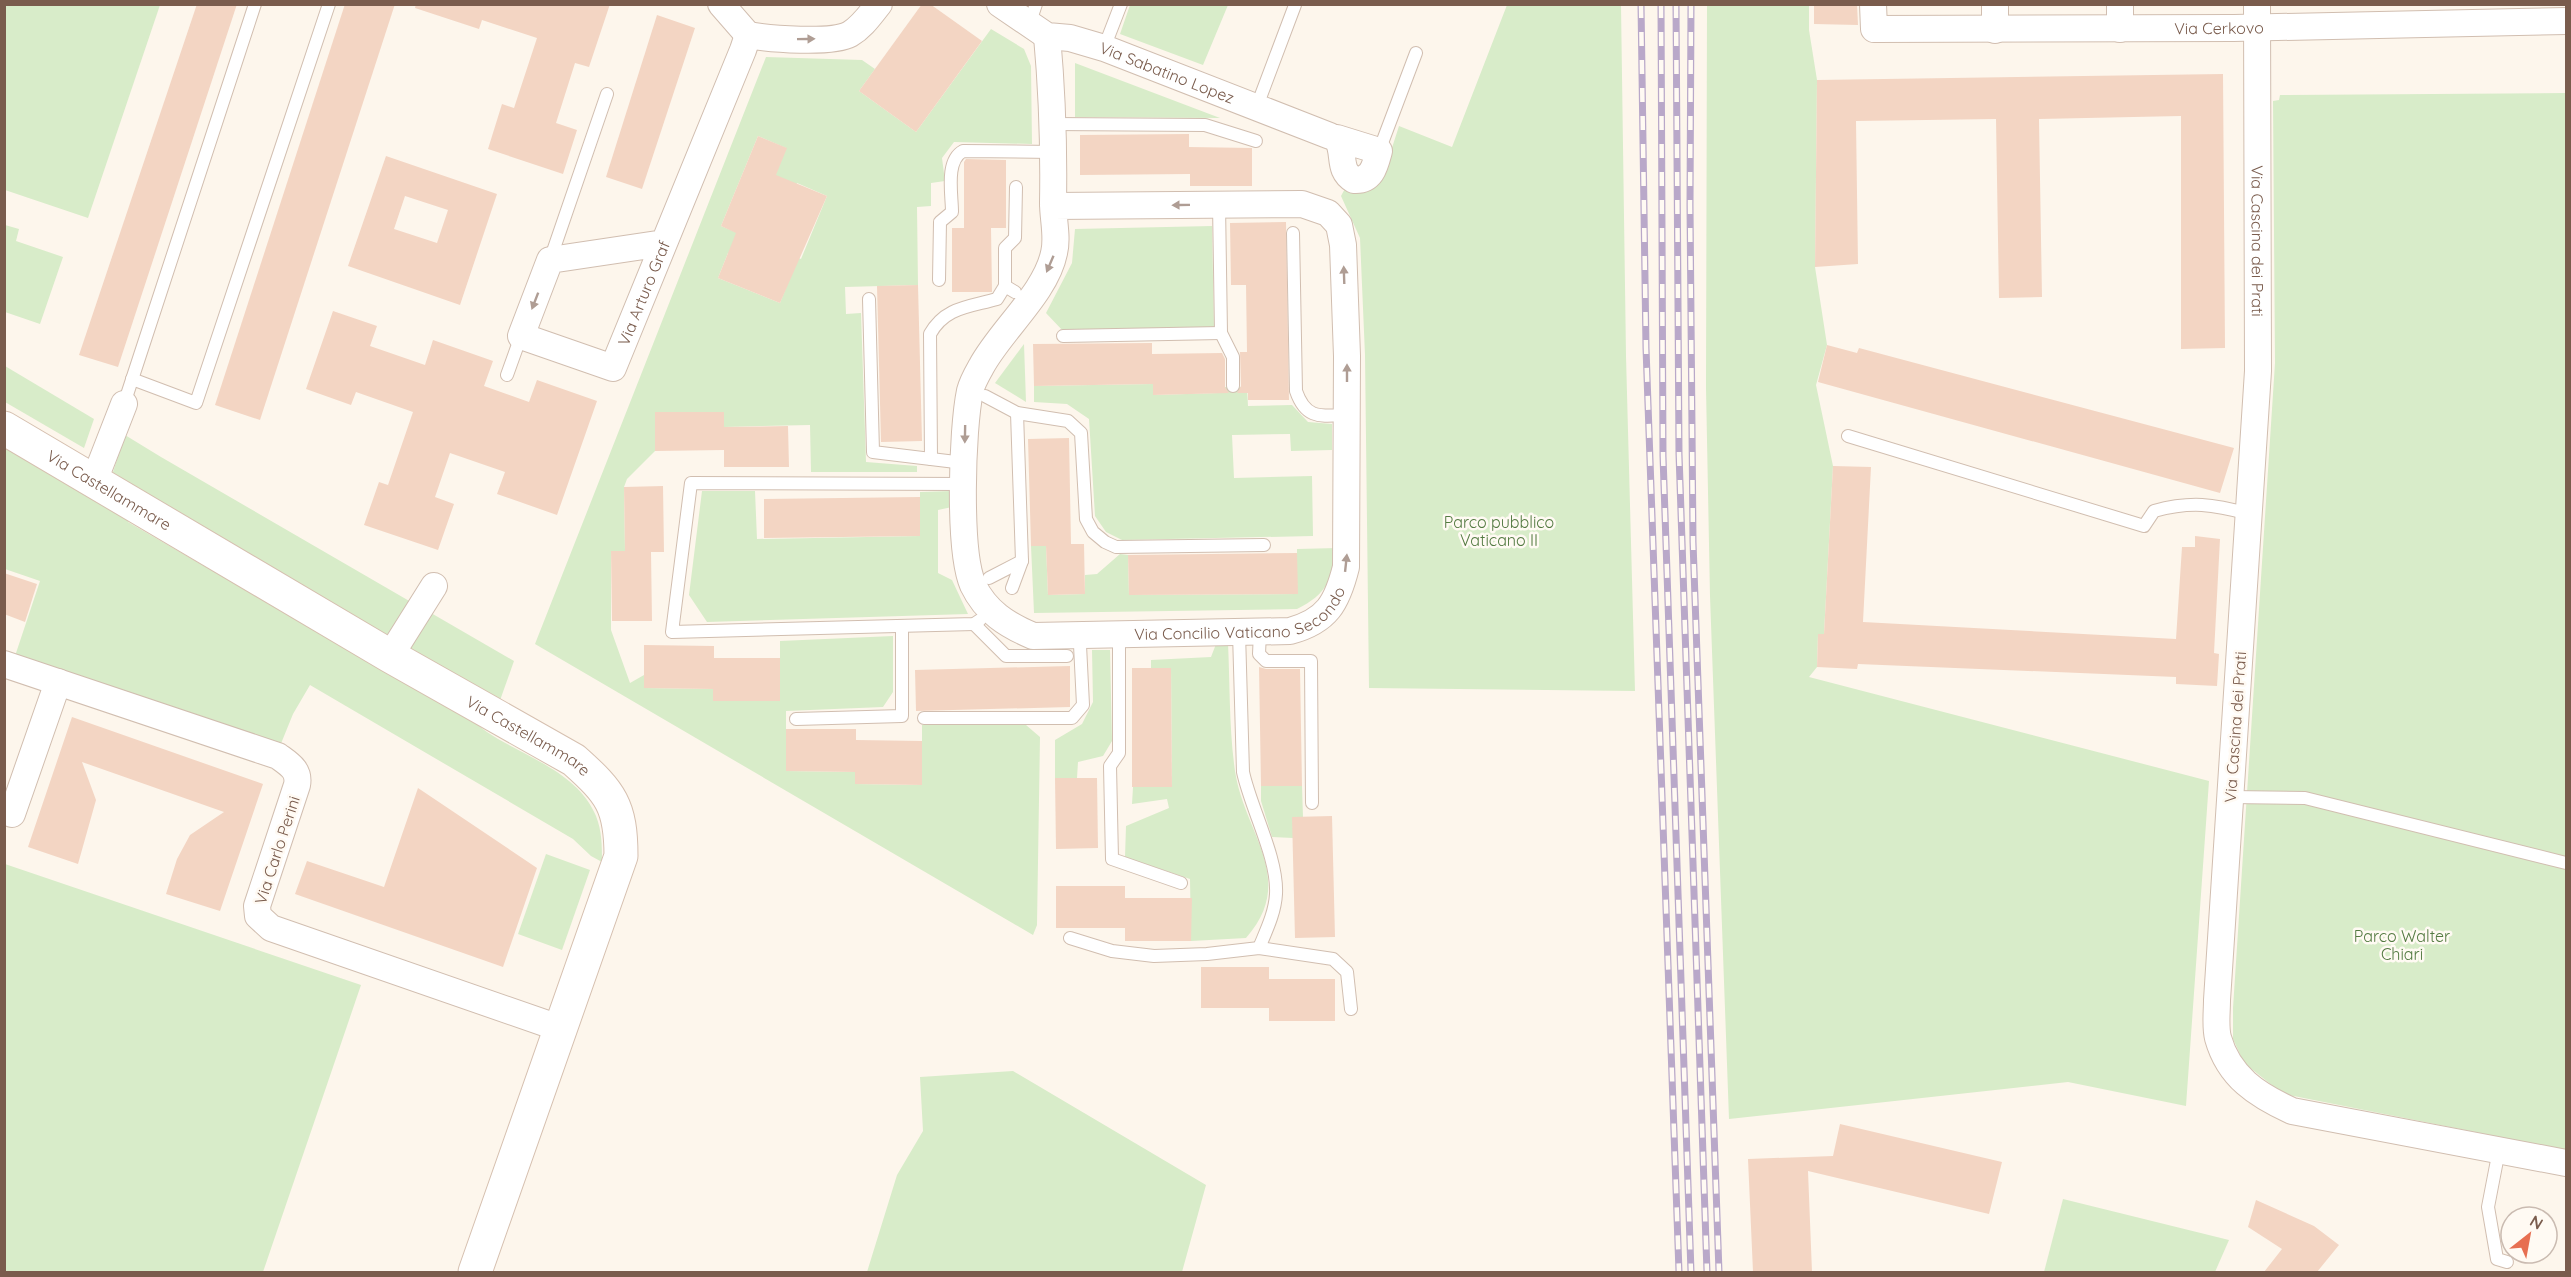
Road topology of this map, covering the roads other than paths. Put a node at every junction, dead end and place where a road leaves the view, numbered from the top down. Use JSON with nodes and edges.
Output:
{"nodes":[{"id":1,"x":255,"y":4,"type":"edge"},
{"id":2,"x":328,"y":4,"type":"edge"},
{"id":3,"x":721,"y":4,"type":"edge"},
{"id":4,"x":879,"y":4,"type":"edge"},
{"id":5,"x":1000,"y":4,"type":"edge"},
{"id":6,"x":1120,"y":4,"type":"edge"},
{"id":7,"x":1995,"y":4,"type":"edge"},
{"id":8,"x":1295,"y":5,"type":"edge"},
{"id":9,"x":2522,"y":13,"type":"edge"},
{"id":10,"x":2383,"y":14,"type":"edge"},
{"id":11,"x":2257,"y":16,"type":"edge"},
{"id":12,"x":1874,"y":17,"type":"edge"},
{"id":13,"x":2120,"y":17,"type":"edge"},
{"id":14,"x":2566,"y":21,"type":"edge"},
{"id":15,"x":1038,"y":22,"type":"edge"},
{"id":16,"x":1995,"y":30,"type":"junction"},
{"id":17,"x":748,"y":35,"type":"junction"},
{"id":18,"x":1104,"y":48,"type":"junction"},
{"id":19,"x":1416,"y":54,"type":"dead end"},
{"id":20,"x":607,"y":94,"type":"dead end"},
{"id":21,"x":1257,"y":106,"type":"junction"},
{"id":22,"x":1052,"y":124,"type":"junction"},
{"id":23,"x":1333,"y":137,"type":"junction"},
{"id":24,"x":1256,"y":141,"type":"dead end"},
{"id":25,"x":1379,"y":151,"type":"junction"},
{"id":26,"x":1053,"y":152,"type":"junction"},
{"id":27,"x":1016,"y":187,"type":"dead end"},
{"id":28,"x":1219,"y":204,"type":"junction"},
{"id":29,"x":1053,"y":206,"type":"junction"},
{"id":30,"x":1293,"y":233,"type":"dead end"},
{"id":31,"x":664,"y":243,"type":"junction"},
{"id":32,"x":550,"y":260,"type":"junction"},
{"id":33,"x":939,"y":280,"type":"dead end"},
{"id":34,"x":869,"y":299,"type":"dead end"},
{"id":35,"x":1221,"y":333,"type":"junction"},
{"id":36,"x":521,"y":336,"type":"junction"},
{"id":37,"x":1063,"y":336,"type":"dead end"},
{"id":38,"x":507,"y":375,"type":"dead end"},
{"id":39,"x":132,"y":379,"type":"junction"},
{"id":40,"x":1233,"y":386,"type":"dead end"},
{"id":41,"x":985,"y":396,"type":"dead end"},
{"id":42,"x":124,"y":404,"type":"joint"},
{"id":43,"x":1017,"y":413,"type":"junction"},
{"id":44,"x":1347,"y":415,"type":"junction"},
{"id":45,"x":4,"y":428,"type":"edge"},
{"id":46,"x":1848,"y":436,"type":"dead end"},
{"id":47,"x":931,"y":459,"type":"junction"},
{"id":48,"x":964,"y":474,"type":"junction"},
{"id":49,"x":94,"y":480,"type":"junction"},
{"id":50,"x":2249,"y":514,"type":"junction"},
{"id":51,"x":1264,"y":545,"type":"dead end"},
{"id":52,"x":1022,"y":561,"type":"junction"},
{"id":53,"x":989,"y":578,"type":"dead end"},
{"id":54,"x":434,"y":585,"type":"dead end"},
{"id":55,"x":1012,"y":588,"type":"dead end"},
{"id":56,"x":902,"y":626,"type":"junction"},
{"id":57,"x":1250,"y":632,"type":"junction"},
{"id":58,"x":1080,"y":645,"type":"dead end"},
{"id":59,"x":1119,"y":645,"type":"dead end"},
{"id":60,"x":390,"y":656,"type":"junction"},
{"id":61,"x":1067,"y":656,"type":"dead end"},
{"id":62,"x":4,"y":664,"type":"edge"},
{"id":63,"x":58,"y":682,"type":"junction"},
{"id":64,"x":924,"y":718,"type":"dead end"},
{"id":65,"x":796,"y":719,"type":"dead end"},
{"id":66,"x":2231,"y":797,"type":"junction"},
{"id":67,"x":1312,"y":803,"type":"dead end"},
{"id":68,"x":12,"y":814,"type":"dead end"},
{"id":69,"x":2566,"y":863,"type":"edge"},
{"id":70,"x":1181,"y":883,"type":"dead end"},
{"id":71,"x":1070,"y":938,"type":"dead end"},
{"id":72,"x":1259,"y":948,"type":"junction"},
{"id":73,"x":1351,"y":1009,"type":"dead end"},
{"id":74,"x":562,"y":1029,"type":"junction"},
{"id":75,"x":2499,"y":1150,"type":"junction"},
{"id":76,"x":2566,"y":1163,"type":"edge"},
{"id":77,"x":2499,"y":1260,"type":"edge"},
{"id":78,"x":475,"y":1272,"type":"edge"}],
"edges":[{"from":1,"to":39,"type":"lane"},
{"from":2,"to":39,"type":"lane"},
{"from":3,"to":17,"type":"street"},
{"from":17,"to":4,"type":"street","one_way":true},
{"from":5,"to":15,"type":"street","name":"Via Sabatino Lopez"},
{"from":6,"to":18,"type":"lane"},
{"from":7,"to":16,"type":"street"},
{"from":8,"to":21,"type":"lane"},
{"from":9,"to":10,"type":"street","name":"Via Cerkovo"},
{"from":9,"to":14,"type":"street","name":"Via Cerkovo"},
{"from":10,"to":11,"type":"street","name":"Via Cerkovo"},
{"from":11,"to":13,"type":"street","name":"Via Cerkovo"},
{"from":11,"to":50,"type":"street","name":"Via Cascina dei Prati"},
{"from":12,"to":16,"type":"street","name":"Via Cerkovo"},
{"from":13,"to":16,"type":"street","name":"Via Cerkovo"},
{"from":15,"to":18,"type":"street","name":"Via Sabatino Lopez"},
{"from":15,"to":22,"type":"street","name":"Via Concilio Vaticano Secondo"},
{"from":17,"to":31,"type":"street"},
{"from":18,"to":21,"type":"street","name":"Via Sabatino Lopez"},
{"from":19,"to":25,"type":"lane"},
{"from":20,"to":32,"type":"lane"},
{"from":21,"to":23,"type":"street","name":"Via Sabatino Lopez"},
{"from":22,"to":24,"type":"lane"},
{"from":22,"to":26,"type":"street","name":"Via Concilio Vaticano Secondo"},
{"from":23,"to":25,"type":"street","name":"Via Sabatino Lopez"},
{"from":23,"to":25,"type":"street"},
{"from":26,"to":29,"type":"street","name":"Via Concilio Vaticano Secondo"},
{"from":26,"to":33,"type":"lane"},
{"from":27,"to":47,"type":"lane"},
{"from":28,"to":29,"type":"street","name":"Via Concilio Vaticano Secondo","one_way":true},
{"from":28,"to":35,"type":"lane"},
{"from":44,"to":28,"type":"street","name":"Via Concilio Vaticano Secondo","one_way":true},
{"from":29,"to":48,"type":"street","name":"Via Concilio Vaticano Secondo","one_way":true},
{"from":30,"to":44,"type":"lane"},
{"from":31,"to":32,"type":"street","name":"Via Arturo Graf"},
{"from":31,"to":36,"type":"street","name":"Via Arturo Graf"},
{"from":32,"to":36,"type":"street","one_way":true},
{"from":34,"to":47,"type":"lane"},
{"from":35,"to":37,"type":"lane"},
{"from":35,"to":40,"type":"lane"},
{"from":36,"to":38,"type":"lane"},
{"from":39,"to":42,"type":"lane"},
{"from":41,"to":43,"type":"lane"},
{"from":42,"to":49,"type":"street"},
{"from":43,"to":51,"type":"lane"},
{"from":43,"to":52,"type":"lane"},
{"from":57,"to":44,"type":"street","name":"Via Concilio Vaticano Secondo","one_way":true},
{"from":45,"to":49,"type":"street","name":"Via Castellammare"},
{"from":46,"to":50,"type":"lane"},
{"from":47,"to":48,"type":"lane"},
{"from":48,"to":56,"type":"lane"},
{"from":48,"to":57,"type":"street","name":"Via Concilio Vaticano Secondo"},
{"from":49,"to":60,"type":"street","name":"Via Castellammare"},
{"from":50,"to":66,"type":"street","name":"Via Cascina dei Prati"},
{"from":52,"to":53,"type":"lane"},
{"from":52,"to":55,"type":"lane"},
{"from":54,"to":60,"type":"street"},
{"from":56,"to":61,"type":"lane"},
{"from":56,"to":65,"type":"lane"},
{"from":57,"to":67,"type":"lane"},
{"from":57,"to":72,"type":"lane"},
{"from":58,"to":64,"type":"lane"},
{"from":59,"to":70,"type":"lane"},
{"from":60,"to":74,"type":"street","name":"Via Castellammare"},
{"from":62,"to":63,"type":"street","name":"Via Carlo Perini"},
{"from":63,"to":68,"type":"street"},
{"from":63,"to":74,"type":"street","name":"Via Carlo Perini"},
{"from":66,"to":69,"type":"lane"},
{"from":66,"to":75,"type":"street","name":"Via Cascina dei Prati"},
{"from":71,"to":72,"type":"lane"},
{"from":72,"to":73,"type":"lane"},
{"from":74,"to":78,"type":"street","name":"Via Castellammare"},
{"from":75,"to":76,"type":"street","name":"Via Cascina dei Prati"},
{"from":75,"to":77,"type":"lane"}]}
